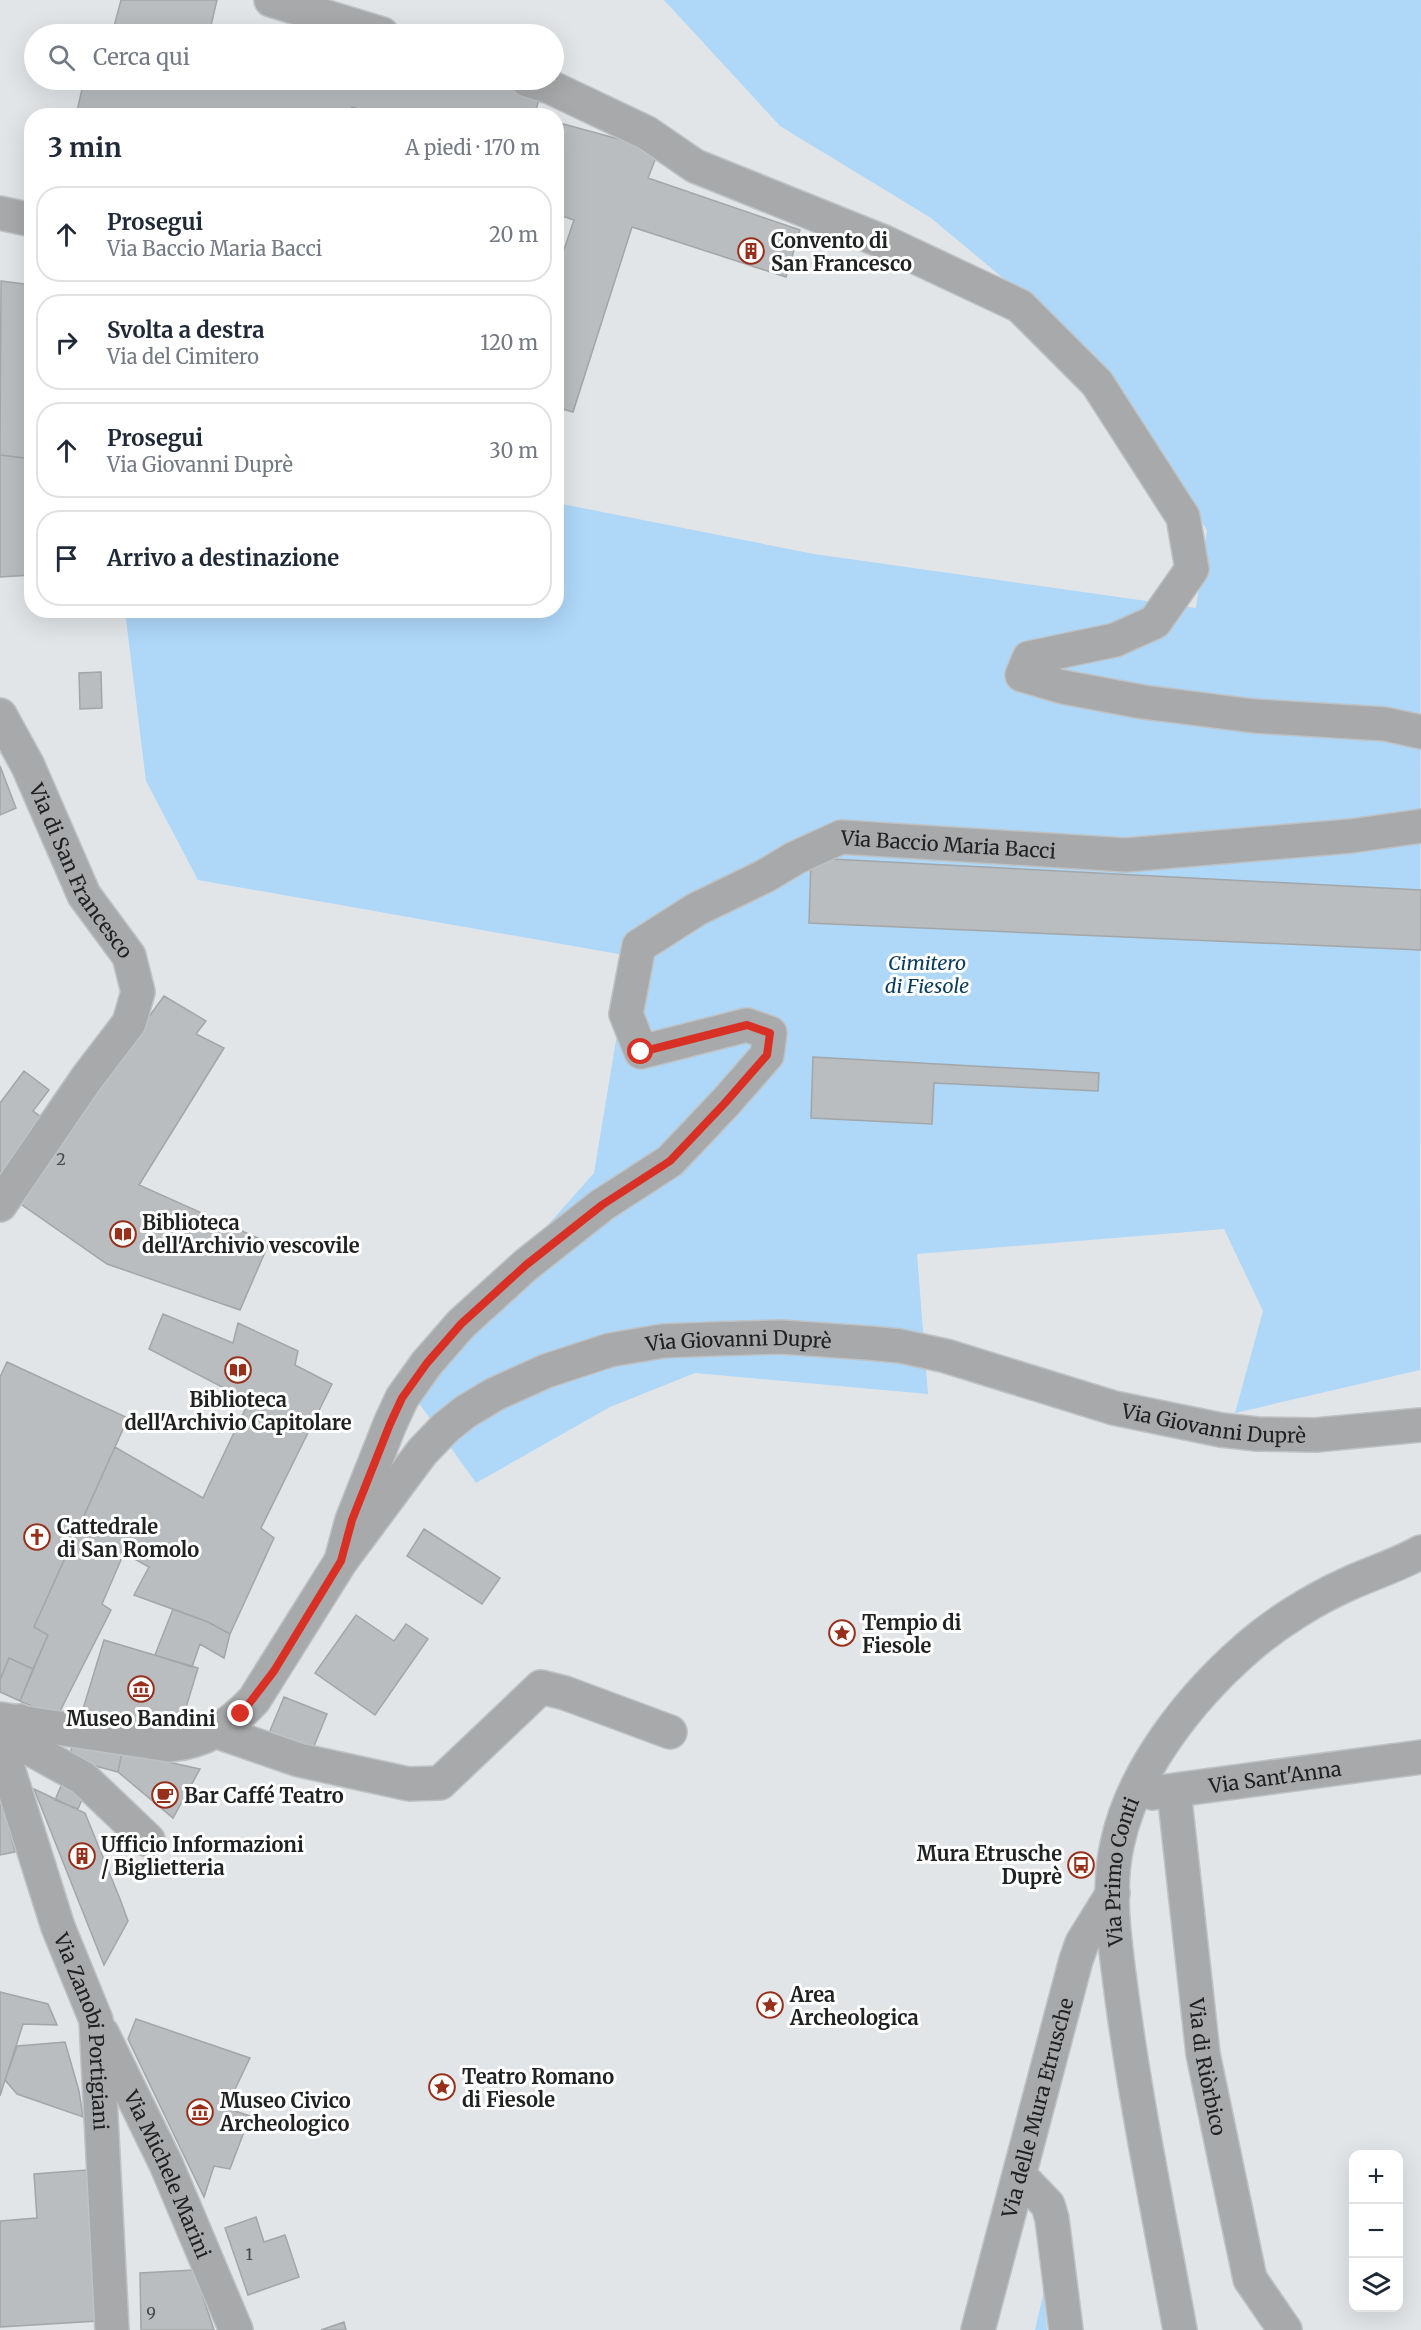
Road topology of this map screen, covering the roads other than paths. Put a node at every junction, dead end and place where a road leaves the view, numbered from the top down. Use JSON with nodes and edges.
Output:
{"nodes":[{"id":1,"x":271,"y":0,"type":"edge"},
{"id":2,"x":349,"y":24,"type":"edge"},
{"id":3,"x":556,"y":90,"type":"edge"},
{"id":4,"x":0,"y":213,"type":"edge"},
{"id":5,"x":24,"y":218,"type":"edge"},
{"id":6,"x":0,"y":714,"type":"edge"},
{"id":7,"x":1421,"y":732,"type":"edge"},
{"id":8,"x":1421,"y":826,"type":"edge"},
{"id":9,"x":0,"y":1205,"type":"edge"},
{"id":10,"x":1421,"y":1425,"type":"edge"},
{"id":11,"x":1421,"y":1552,"type":"edge"},
{"id":12,"x":341,"y":1561,"type":"junction"},
{"id":13,"x":7,"y":1728,"type":"edge"},
{"id":14,"x":218,"y":1732,"type":"junction"},
{"id":15,"x":670,"y":1732,"type":"dead end"},
{"id":16,"x":1419,"y":1758,"type":"edge"},
{"id":17,"x":1174,"y":1791,"type":"junction"},
{"id":18,"x":1133,"y":1795,"type":"junction"},
{"id":19,"x":148,"y":1840,"type":"dead end"},
{"id":20,"x":1113,"y":1893,"type":"junction"},
{"id":21,"x":96,"y":2020,"type":"junction"},
{"id":22,"x":1020,"y":2176,"type":"junction"},
{"id":23,"x":112,"y":2330,"type":"edge"},
{"id":24,"x":236,"y":2330,"type":"edge"},
{"id":25,"x":978,"y":2330,"type":"edge"},
{"id":26,"x":1066,"y":2330,"type":"edge"},
{"id":27,"x":1180,"y":2330,"type":"edge"},
{"id":28,"x":1285,"y":2330,"type":"edge"}],
"edges":[{"from":1,"to":2,"type":"street"},
{"from":3,"to":7,"type":"street"},
{"from":4,"to":5,"type":"street"},
{"from":6,"to":9,"type":"street","name":"Via di San Francesco"},
{"from":8,"to":12,"type":"street","name":"Via Baccio Maria Bacci"},
{"from":10,"to":12,"type":"street","name":"Via Giovanni Duprè"},
{"from":11,"to":18,"type":"street","name":"Via Primo Conti"},
{"from":12,"to":14,"type":"street","name":"Via Giovanni Duprè"},
{"from":13,"to":14,"type":"street","name":"Via Giovanni Duprè"},
{"from":13,"to":19,"type":"street"},
{"from":13,"to":21,"type":"street","name":"Via Zanobi Portigiani"},
{"from":14,"to":15,"type":"street"},
{"from":16,"to":17,"type":"street","name":"Via Sant'Anna"},
{"from":17,"to":18,"type":"street","name":"Via Sant'Anna"},
{"from":17,"to":28,"type":"street","name":"Via di Riòrbico"},
{"from":18,"to":20,"type":"street","name":"Via Primo Conti"},
{"from":20,"to":22,"type":"street","name":"Via delle Mura Etrusche"},
{"from":20,"to":27,"type":"street","name":"Via Primo Conti"},
{"from":21,"to":23,"type":"street","name":"Via Zanobi Portigiani"},
{"from":21,"to":24,"type":"street","name":"Via Michele Marini"},
{"from":22,"to":25,"type":"street","name":"Via delle Mura Etrusche"},
{"from":22,"to":26,"type":"street"}]}
